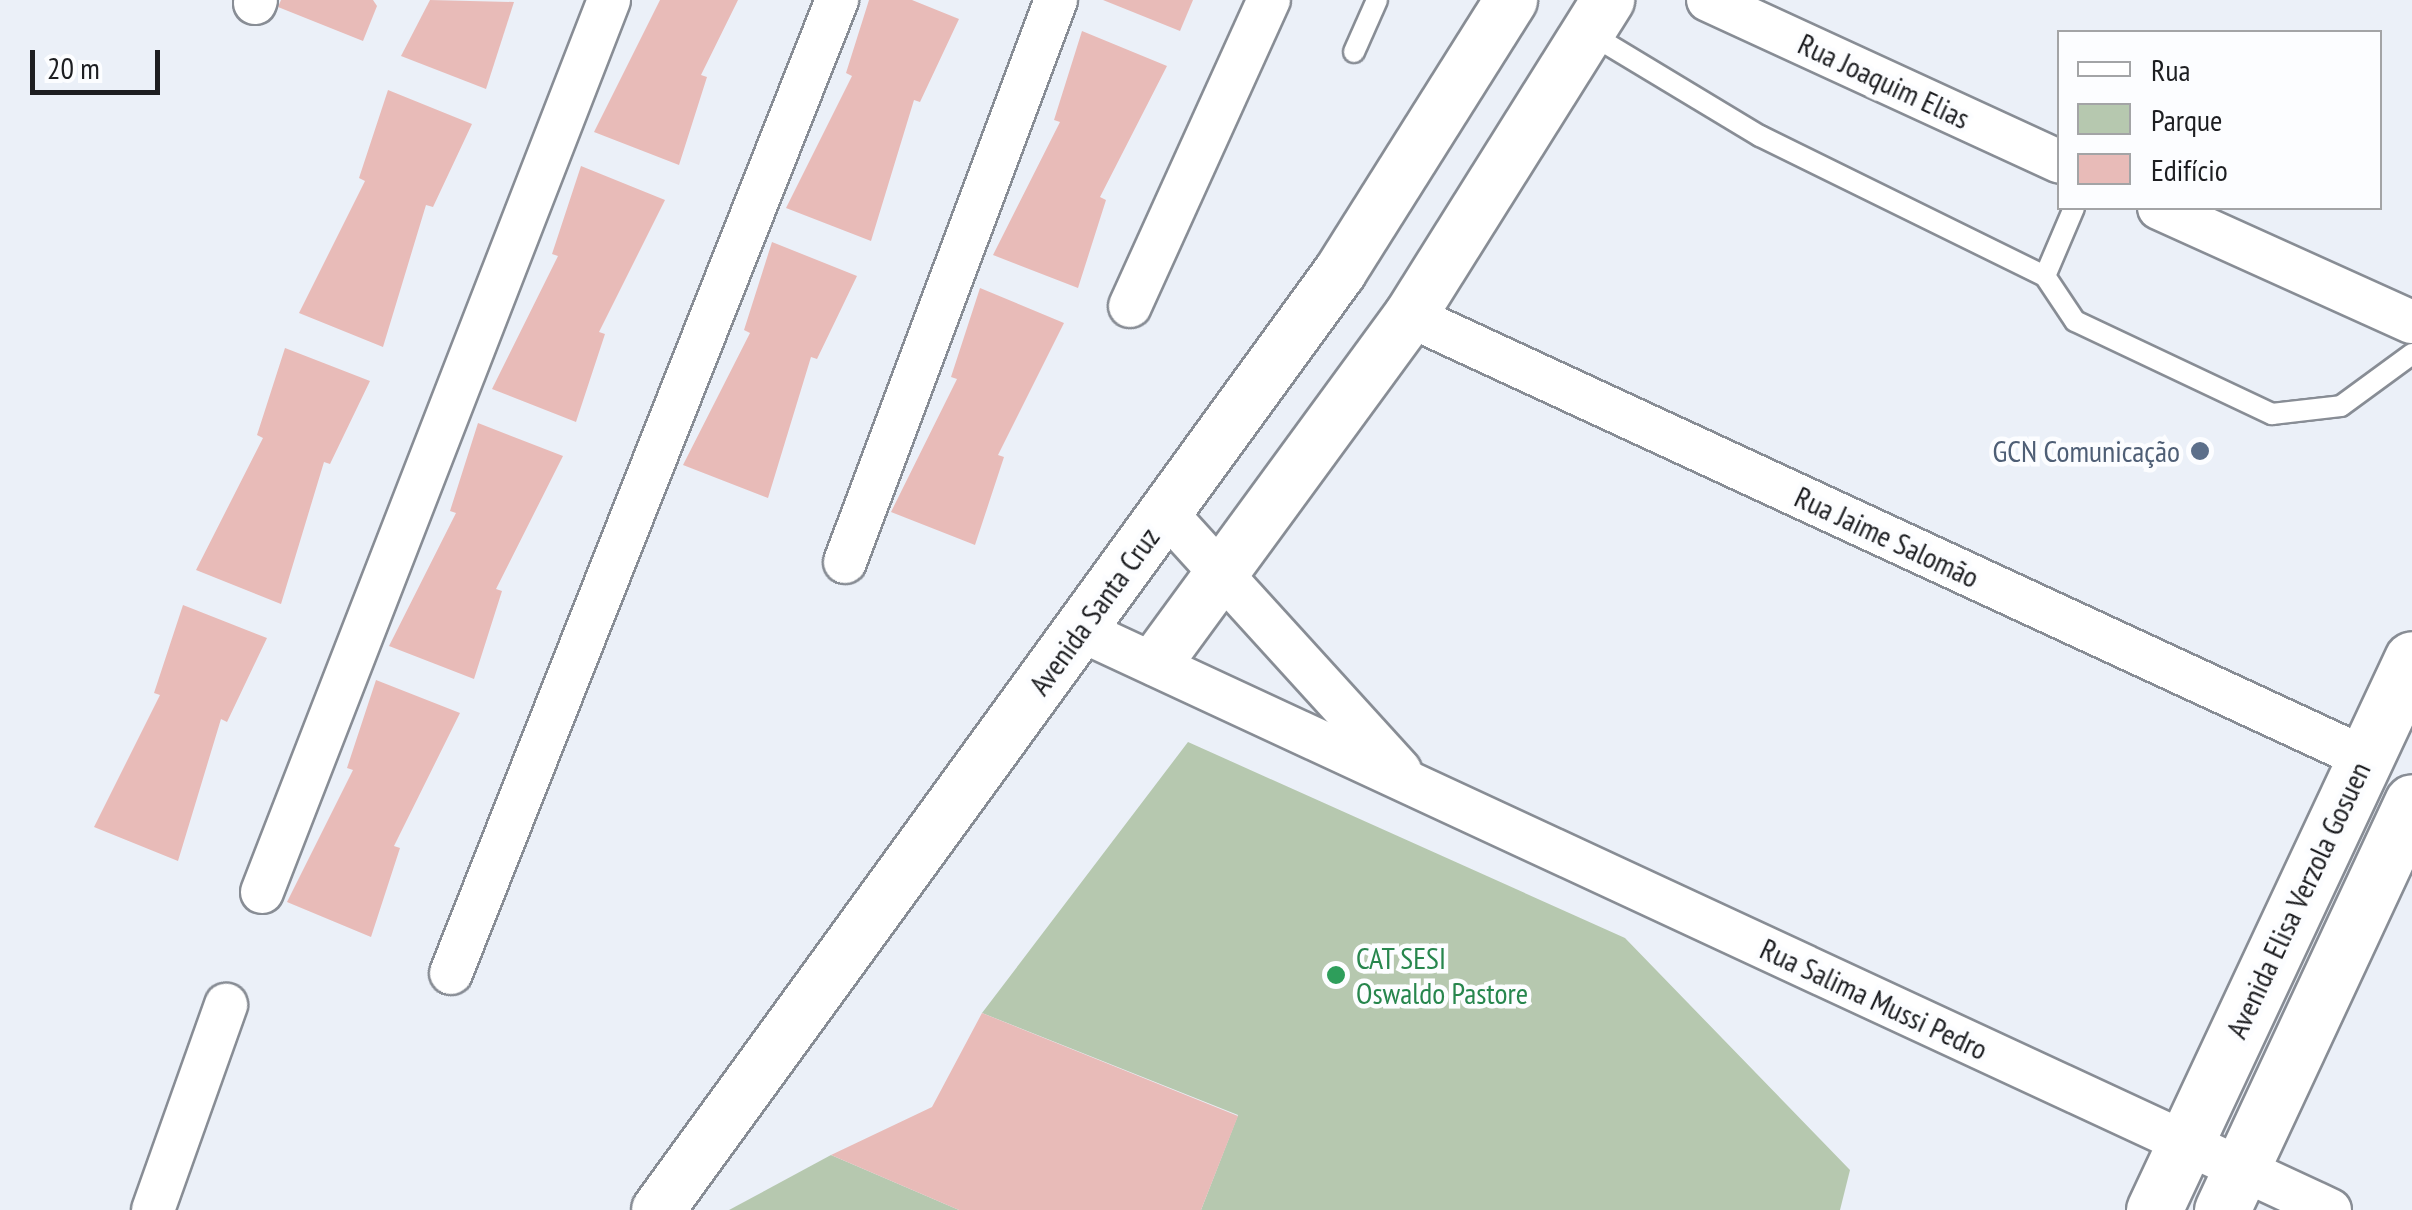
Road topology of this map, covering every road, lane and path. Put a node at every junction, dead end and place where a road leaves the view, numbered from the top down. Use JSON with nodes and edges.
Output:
{"nodes":[{"id":1,"x":609,"y":0,"type":"edge"},
{"id":2,"x":836,"y":0,"type":"edge"},
{"id":3,"x":1056,"y":0,"type":"edge"},
{"id":4,"x":1270,"y":0,"type":"edge"},
{"id":5,"x":1377,"y":0,"type":"edge"},
{"id":6,"x":1512,"y":0,"type":"edge"},
{"id":7,"x":1708,"y":0,"type":"edge"},
{"id":8,"x":1599,"y":17,"type":"edge"},
{"id":9,"x":1354,"y":52,"type":"dead end"},
{"id":10,"x":2057,"y":161,"type":"edge"},
{"id":11,"x":2073,"y":210,"type":"edge"},
{"id":12,"x":2163,"y":210,"type":"edge"},
{"id":13,"x":2045,"y":276,"type":"junction"},
{"id":14,"x":1130,"y":306,"type":"dead end"},
{"id":15,"x":1410,"y":316,"type":"junction"},
{"id":16,"x":2412,"y":322,"type":"edge"},
{"id":17,"x":2412,"y":354,"type":"edge"},
{"id":18,"x":1165,"y":512,"type":"junction"},
{"id":19,"x":845,"y":562,"type":"dead end"},
{"id":20,"x":1222,"y":576,"type":"junction"},
{"id":21,"x":1080,"y":630,"type":"junction"},
{"id":22,"x":2412,"y":659,"type":"edge"},
{"id":23,"x":1158,"y":660,"type":"junction"},
{"id":24,"x":2365,"y":758,"type":"junction"},
{"id":25,"x":1418,"y":788,"type":"junction"},
{"id":26,"x":2412,"y":802,"type":"edge"},
{"id":27,"x":262,"y":892,"type":"dead end"},
{"id":28,"x":451,"y":973,"type":"dead end"},
{"id":29,"x":226,"y":1005,"type":"dead end"},
{"id":30,"x":2185,"y":1142,"type":"junction"},
{"id":31,"x":2232,"y":1189,"type":"edge"},
{"id":32,"x":153,"y":1210,"type":"edge"},
{"id":33,"x":658,"y":1210,"type":"edge"},
{"id":34,"x":2154,"y":1210,"type":"edge"},
{"id":35,"x":2330,"y":1210,"type":"edge"}],
"edges":[{"from":1,"to":27,"type":"street"},
{"from":2,"to":28,"type":"street"},
{"from":3,"to":19,"type":"street"},
{"from":4,"to":14,"type":"street"},
{"from":5,"to":9,"type":"lane"},
{"from":6,"to":18,"type":"street","name":"Avenida Santa Cruz"},
{"from":7,"to":10,"type":"street","name":"Rua Joaquim Elias"},
{"from":8,"to":13,"type":"lane"},
{"from":8,"to":15,"type":"street"},
{"from":11,"to":13,"type":"lane"},
{"from":12,"to":16,"type":"street"},
{"from":13,"to":17,"type":"lane"},
{"from":15,"to":20,"type":"street"},
{"from":15,"to":24,"type":"street","name":"Rua Jaime Salomão"},
{"from":18,"to":20,"type":"street","name":"Rua Salima Mussi Pedro"},
{"from":18,"to":21,"type":"street","name":"Avenida Santa Cruz"},
{"from":20,"to":23,"type":"street"},
{"from":20,"to":25,"type":"street","name":"Rua Salima Mussi Pedro"},
{"from":21,"to":23,"type":"street","name":"Rua Salima Mussi Pedro"},
{"from":21,"to":33,"type":"street","name":"Avenida Santa Cruz"},
{"from":22,"to":24,"type":"main road","name":"Avenida Elisa Verzola Gosuen"},
{"from":23,"to":25,"type":"street","name":"Rua Salima Mussi Pedro"},
{"from":24,"to":30,"type":"main road","name":"Avenida Elisa Verzola Gosuen"},
{"from":25,"to":30,"type":"street","name":"Rua Salima Mussi Pedro"},
{"from":26,"to":31,"type":"main road","name":"Avenida Elisa Verzola Gosuen"},
{"from":29,"to":32,"type":"street"},
{"from":30,"to":31,"type":"street","name":"Rua Salima Mussi Pedro"},
{"from":30,"to":34,"type":"main road","name":"Avenida Elisa Verzola Gosuen"},
{"from":31,"to":35,"type":"street","name":"Rua Salima Mussi Pedro"}]}
